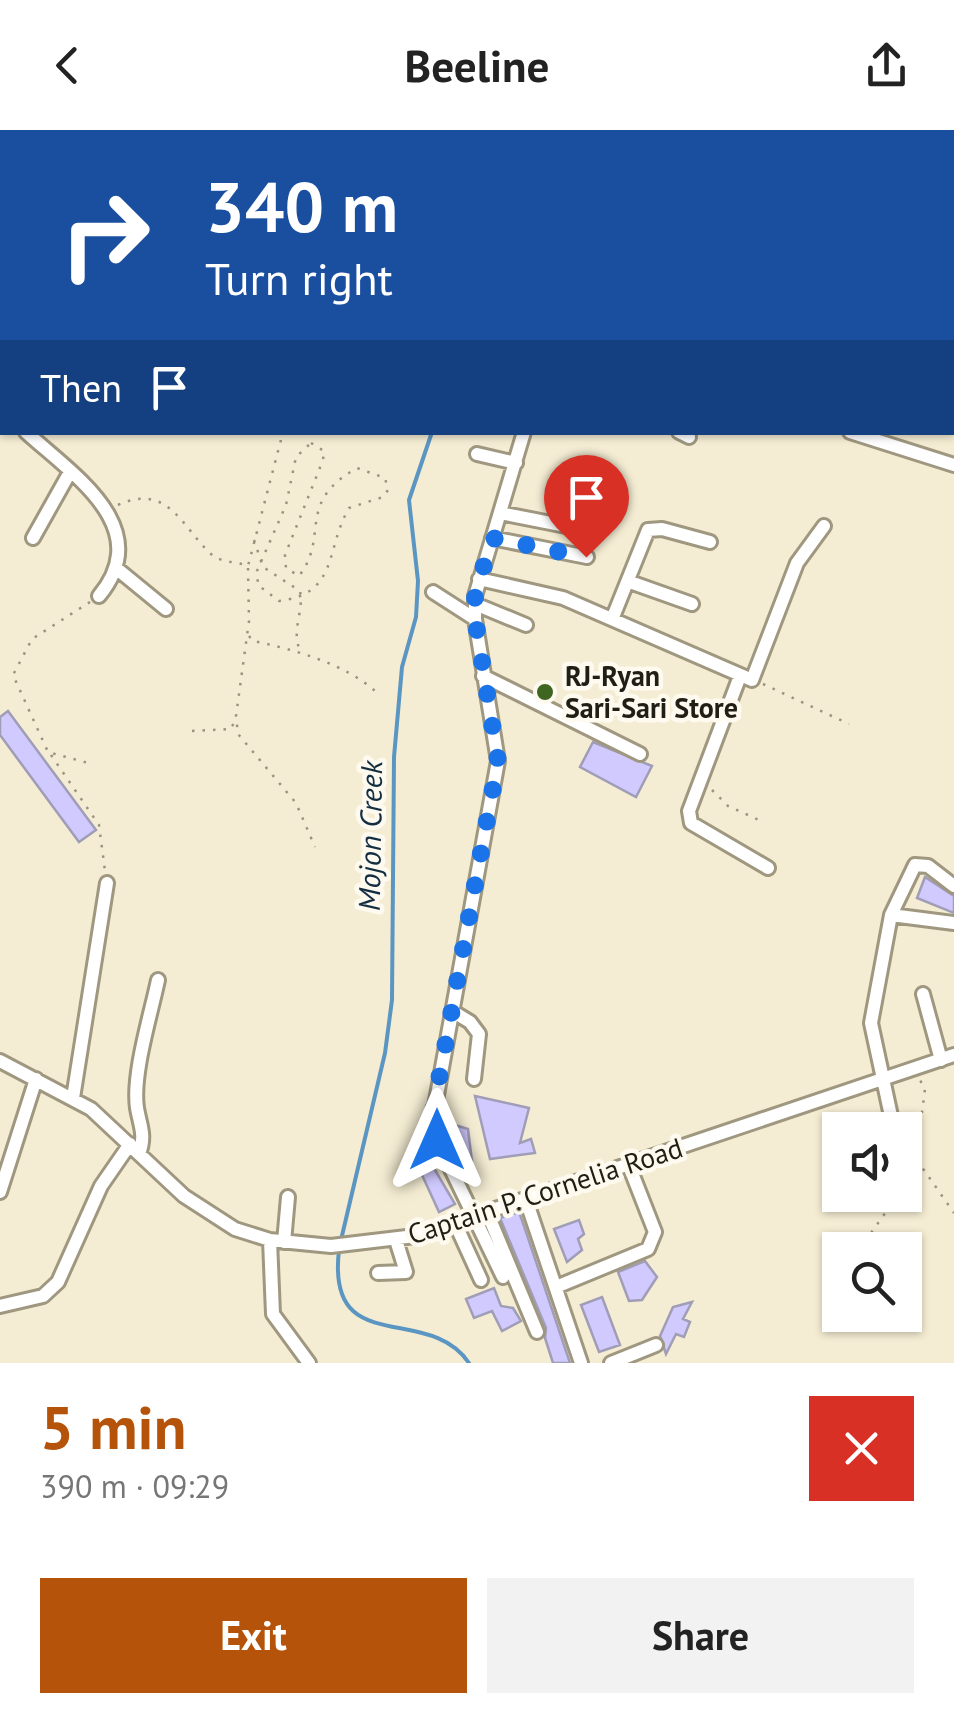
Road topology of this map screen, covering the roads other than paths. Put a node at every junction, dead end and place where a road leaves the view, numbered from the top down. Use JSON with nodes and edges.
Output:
{"nodes":[{"id":1,"x":29,"y":435,"type":"edge"},
{"id":2,"x":523,"y":435,"type":"edge"},
{"id":3,"x":859,"y":435,"type":"edge"},
{"id":4,"x":477,"y":454,"type":"dead end"},
{"id":5,"x":516,"y":463,"type":"junction"},
{"id":6,"x":954,"y":465,"type":"edge"},
{"id":7,"x":70,"y":472,"type":"junction"},
{"id":8,"x":500,"y":513,"type":"junction"},
{"id":9,"x":824,"y":526,"type":"dead end"},
{"id":10,"x":572,"y":527,"type":"dead end"},
{"id":11,"x":33,"y":538,"type":"dead end"},
{"id":12,"x":492,"y":538,"type":"junction"},
{"id":13,"x":710,"y":542,"type":"dead end"},
{"id":14,"x":586,"y":557,"type":"dead end"},
{"id":15,"x":116,"y":568,"type":"junction"},
{"id":16,"x":479,"y":579,"type":"junction"},
{"id":17,"x":630,"y":582,"type":"junction"},
{"id":18,"x":433,"y":592,"type":"dead end"},
{"id":19,"x":99,"y":596,"type":"road end"},
{"id":20,"x":692,"y":604,"type":"dead end"},
{"id":21,"x":166,"y":610,"type":"dead end"},
{"id":22,"x":475,"y":611,"type":"junction"},
{"id":23,"x":613,"y":617,"type":"junction"},
{"id":24,"x":526,"y":625,"type":"dead end"},
{"id":25,"x":483,"y":676,"type":"junction"},
{"id":26,"x":746,"y":678,"type":"junction"},
{"id":27,"x":640,"y":754,"type":"dead end"},
{"id":28,"x":768,"y":868,"type":"dead end"},
{"id":29,"x":106,"y":882,"type":"road end"},
{"id":30,"x":954,"y":886,"type":"edge"},
{"id":31,"x":891,"y":915,"type":"junction"},
{"id":32,"x":954,"y":923,"type":"edge"},
{"id":33,"x":158,"y":980,"type":"dead end"},
{"id":34,"x":923,"y":994,"type":"dead end"},
{"id":35,"x":452,"y":1012,"type":"junction"},
{"id":36,"x":947,"y":1058,"type":"edge"},
{"id":37,"x":0,"y":1061,"type":"edge"},
{"id":38,"x":36,"y":1079,"type":"junction"},
{"id":39,"x":474,"y":1079,"type":"dead end"},
{"id":40,"x":882,"y":1082,"type":"junction"},
{"id":41,"x":74,"y":1098,"type":"junction"},
{"id":42,"x":890,"y":1112,"type":"edge"},
{"id":43,"x":134,"y":1150,"type":"junction"},
{"id":44,"x":628,"y":1164,"type":"junction"},
{"id":45,"x":0,"y":1192,"type":"edge"},
{"id":46,"x":288,"y":1198,"type":"dead end"},
{"id":47,"x":526,"y":1200,"type":"junction"},
{"id":48,"x":482,"y":1214,"type":"junction"},
{"id":49,"x":454,"y":1223,"type":"junction"},
{"id":50,"x":396,"y":1240,"type":"junction"},
{"id":51,"x":277,"y":1241,"type":"junction"},
{"id":52,"x":378,"y":1273,"type":"dead end"},
{"id":53,"x":503,"y":1277,"type":"dead end"},
{"id":54,"x":481,"y":1280,"type":"dead end"},
{"id":55,"x":556,"y":1287,"type":"junction"},
{"id":56,"x":0,"y":1306,"type":"edge"},
{"id":57,"x":536,"y":1332,"type":"dead end"},
{"id":58,"x":656,"y":1345,"type":"dead end"},
{"id":59,"x":618,"y":1362,"type":"edge"},
{"id":60,"x":310,"y":1363,"type":"edge"},
{"id":61,"x":582,"y":1363,"type":"edge"}],
"edges":[{"from":1,"to":7,"type":"street"},
{"from":2,"to":5,"type":"street"},
{"from":3,"to":6,"type":"street"},
{"from":4,"to":5,"type":"street"},
{"from":5,"to":8,"type":"street"},
{"from":7,"to":11,"type":"street"},
{"from":7,"to":15,"type":"street"},
{"from":8,"to":10,"type":"street"},
{"from":8,"to":12,"type":"street"},
{"from":9,"to":26,"type":"street"},
{"from":12,"to":14,"type":"street"},
{"from":12,"to":16,"type":"street"},
{"from":13,"to":17,"type":"street"},
{"from":15,"to":19,"type":"street"},
{"from":15,"to":21,"type":"street"},
{"from":16,"to":22,"type":"street"},
{"from":16,"to":23,"type":"street"},
{"from":17,"to":20,"type":"street"},
{"from":17,"to":23,"type":"street"},
{"from":18,"to":22,"type":"street"},
{"from":22,"to":24,"type":"street"},
{"from":22,"to":25,"type":"street"},
{"from":23,"to":26,"type":"street"},
{"from":25,"to":27,"type":"street"},
{"from":25,"to":35,"type":"street"},
{"from":26,"to":28,"type":"street"},
{"from":29,"to":41,"type":"street"},
{"from":30,"to":31,"type":"street"},
{"from":31,"to":32,"type":"street"},
{"from":31,"to":40,"type":"street"},
{"from":33,"to":43,"type":"street"},
{"from":34,"to":36,"type":"street"},
{"from":35,"to":39,"type":"street"},
{"from":35,"to":48,"type":"street"},
{"from":36,"to":40,"type":"street","name":"Captain P. Cornelia Road"},
{"from":37,"to":38,"type":"street","name":"Captain P. Cornelia Road"},
{"from":38,"to":41,"type":"street","name":"Captain P. Cornelia Road"},
{"from":38,"to":45,"type":"street"},
{"from":40,"to":42,"type":"street"},
{"from":40,"to":44,"type":"street","name":"Captain P. Cornelia Road"},
{"from":41,"to":43,"type":"street","name":"Captain P. Cornelia Road"},
{"from":43,"to":51,"type":"street","name":"Captain P. Cornelia Road"},
{"from":43,"to":56,"type":"street"},
{"from":44,"to":47,"type":"street","name":"Captain P. Cornelia Road"},
{"from":44,"to":55,"type":"street"},
{"from":46,"to":51,"type":"street"},
{"from":47,"to":48,"type":"street","name":"Captain P. Cornelia Road"},
{"from":47,"to":55,"type":"street"},
{"from":48,"to":49,"type":"street","name":"Captain P. Cornelia Road"},
{"from":48,"to":53,"type":"street"},
{"from":48,"to":57,"type":"street"},
{"from":49,"to":50,"type":"street","name":"Captain P. Cornelia Road"},
{"from":49,"to":54,"type":"street"},
{"from":50,"to":51,"type":"street","name":"Captain P. Cornelia Road"},
{"from":50,"to":52,"type":"street"},
{"from":51,"to":60,"type":"street"},
{"from":55,"to":61,"type":"street"},
{"from":58,"to":59,"type":"street"}]}
